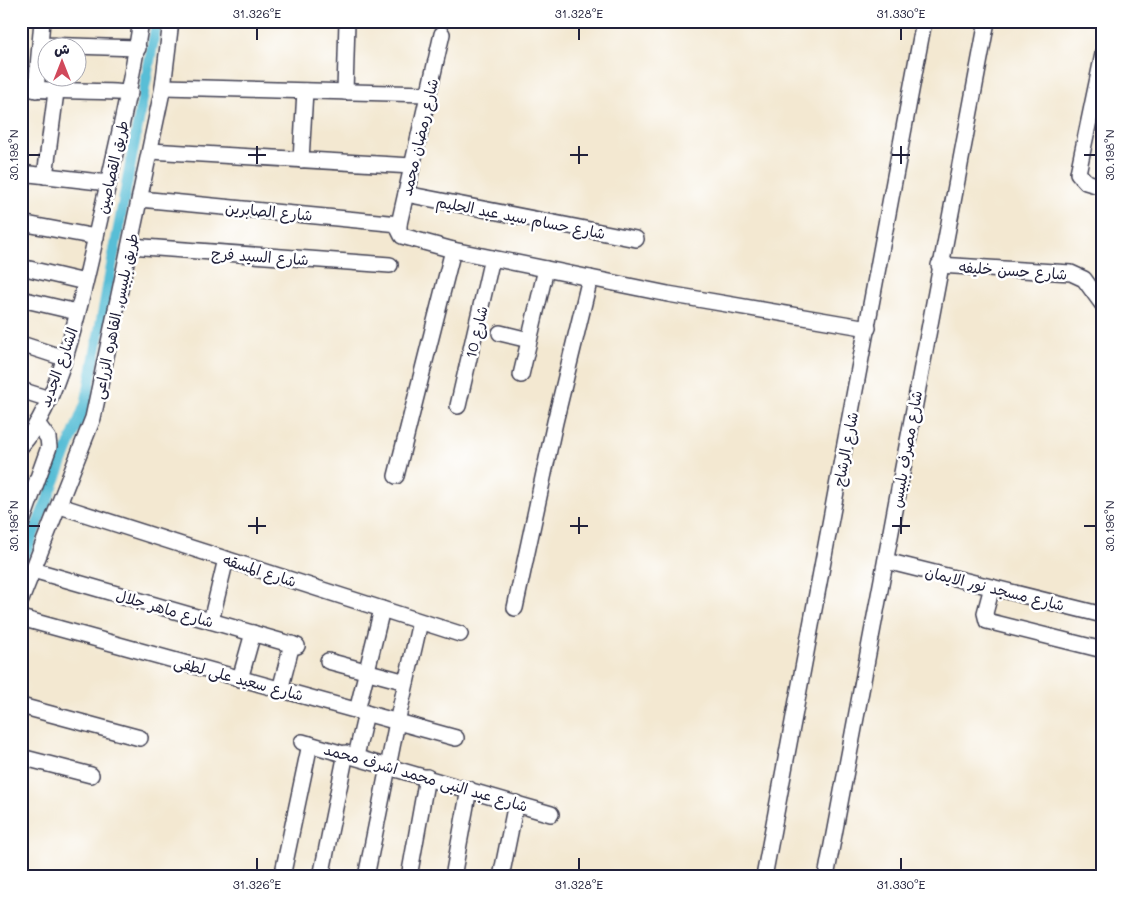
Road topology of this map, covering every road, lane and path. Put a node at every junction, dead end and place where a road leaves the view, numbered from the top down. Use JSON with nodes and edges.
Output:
{"nodes":[{"id":1,"x":42,"y":21,"type":"edge"},
{"id":2,"x":142,"y":21,"type":"edge"},
{"id":3,"x":171,"y":21,"type":"edge"},
{"id":4,"x":346,"y":21,"type":"edge"},
{"id":5,"x":924,"y":21,"type":"edge"},
{"id":6,"x":987,"y":21,"type":"edge"},
{"id":7,"x":442,"y":34,"type":"dead end"},
{"id":8,"x":41,"y":38,"type":"edge"},
{"id":9,"x":88,"y":46,"type":"edge"},
{"id":10,"x":138,"y":48,"type":"junction"},
{"id":11,"x":38,"y":53,"type":"edge"},
{"id":12,"x":1103,"y":54,"type":"edge"},
{"id":13,"x":163,"y":87,"type":"junction"},
{"id":14,"x":29,"y":89,"type":"edge"},
{"id":15,"x":305,"y":91,"type":"junction"},
{"id":16,"x":56,"y":92,"type":"junction"},
{"id":17,"x":345,"y":92,"type":"junction"},
{"id":18,"x":130,"y":93,"type":"junction"},
{"id":19,"x":428,"y":94,"type":"junction"},
{"id":20,"x":150,"y":151,"type":"junction"},
{"id":21,"x":301,"y":160,"type":"junction"},
{"id":22,"x":412,"y":166,"type":"junction"},
{"id":23,"x":21,"y":173,"type":"edge"},
{"id":24,"x":44,"y":176,"type":"junction"},
{"id":25,"x":108,"y":183,"type":"junction"},
{"id":26,"x":1103,"y":187,"type":"edge"},
{"id":27,"x":406,"y":194,"type":"junction"},
{"id":28,"x":140,"y":199,"type":"junction"},
{"id":29,"x":21,"y":223,"type":"edge"},
{"id":30,"x":402,"y":231,"type":"junction"},
{"id":31,"x":96,"y":238,"type":"junction"},
{"id":32,"x":636,"y":239,"type":"dead end"},
{"id":33,"x":130,"y":246,"type":"junction"},
{"id":34,"x":453,"y":250,"type":"junction"},
{"id":35,"x":492,"y":258,"type":"junction"},
{"id":36,"x":939,"y":265,"type":"junction"},
{"id":37,"x":390,"y":266,"type":"dead end"},
{"id":38,"x":21,"y":267,"type":"edge"},
{"id":39,"x":546,"y":269,"type":"junction"},
{"id":40,"x":590,"y":278,"type":"junction"},
{"id":41,"x":85,"y":282,"type":"junction"},
{"id":42,"x":1102,"y":298,"type":"edge"},
{"id":43,"x":21,"y":299,"type":"edge"},
{"id":44,"x":77,"y":312,"type":"junction"},
{"id":45,"x":868,"y":328,"type":"junction"},
{"id":46,"x":500,"y":333,"type":"dead end"},
{"id":47,"x":529,"y":340,"type":"junction"},
{"id":48,"x":21,"y":344,"type":"edge"},
{"id":49,"x":64,"y":358,"type":"junction"},
{"id":50,"x":521,"y":375,"type":"dead end"},
{"id":51,"x":21,"y":390,"type":"edge"},
{"id":52,"x":48,"y":399,"type":"junction"},
{"id":53,"x":458,"y":406,"type":"dead end"},
{"id":54,"x":37,"y":423,"type":"junction"},
{"id":55,"x":21,"y":446,"type":"edge"},
{"id":56,"x":396,"y":476,"type":"dead end"},
{"id":57,"x":60,"y":506,"type":"junction"},
{"id":58,"x":21,"y":525,"type":"edge"},
{"id":59,"x":226,"y":559,"type":"junction"},
{"id":60,"x":886,"y":562,"type":"junction"},
{"id":61,"x":33,"y":570,"type":"junction"},
{"id":62,"x":992,"y":587,"type":"junction"},
{"id":63,"x":21,"y":600,"type":"edge"},
{"id":64,"x":515,"y":608,"type":"dead end"},
{"id":65,"x":382,"y":609,"type":"junction"},
{"id":66,"x":1103,"y":615,"type":"edge"},
{"id":67,"x":21,"y":618,"type":"edge"},
{"id":68,"x":211,"y":621,"type":"junction"},
{"id":69,"x":420,"y":622,"type":"junction"},
{"id":70,"x":253,"y":633,"type":"junction"},
{"id":71,"x":460,"y":634,"type":"dead end"},
{"id":72,"x":1103,"y":650,"type":"edge"},
{"id":73,"x":328,"y":661,"type":"dead end"},
{"id":74,"x":367,"y":671,"type":"junction"},
{"id":75,"x":240,"y":679,"type":"junction"},
{"id":76,"x":406,"y":682,"type":"junction"},
{"id":77,"x":280,"y":690,"type":"junction"},
{"id":78,"x":21,"y":706,"type":"edge"},
{"id":79,"x":362,"y":712,"type":"junction"},
{"id":80,"x":397,"y":722,"type":"junction"},
{"id":81,"x":140,"y":738,"type":"dead end"},
{"id":82,"x":456,"y":738,"type":"dead end"},
{"id":83,"x":351,"y":754,"type":"junction"},
{"id":84,"x":21,"y":757,"type":"edge"},
{"id":85,"x":388,"y":765,"type":"junction"},
{"id":86,"x":91,"y":775,"type":"dead end"},
{"id":87,"x":427,"y":777,"type":"junction"},
{"id":88,"x":469,"y":790,"type":"junction"},
{"id":89,"x":516,"y":803,"type":"junction"},
{"id":90,"x":551,"y":814,"type":"dead end"},
{"id":91,"x":282,"y":877,"type":"edge"},
{"id":92,"x":321,"y":877,"type":"edge"},
{"id":93,"x":366,"y":877,"type":"edge"},
{"id":94,"x":409,"y":877,"type":"edge"},
{"id":95,"x":453,"y":877,"type":"edge"},
{"id":96,"x":501,"y":877,"type":"edge"},
{"id":97,"x":764,"y":877,"type":"edge"},
{"id":98,"x":826,"y":877,"type":"edge"}],
"edges":[{"from":1,"to":8,"type":"street"},
{"from":2,"to":10,"type":"street","name":"طريق القصاصين"},
{"from":3,"to":13,"type":"street","name":"طريق بلبيس, القاهره الزراعى"},
{"from":4,"to":17,"type":"street"},
{"from":5,"to":45,"type":"street","name":"شارع الرشاح"},
{"from":6,"to":36,"type":"street","name":"شارع مصرف بلبيس"},
{"from":7,"to":19,"type":"street","name":"شارع رمضان محمد"},
{"from":9,"to":10,"type":"street"},
{"from":10,"to":18,"type":"street","name":"طريق القصاصين"},
{"from":11,"to":14,"type":"street"},
{"from":12,"to":26,"type":"street"},
{"from":13,"to":15,"type":"street"},
{"from":13,"to":20,"type":"street","name":"طريق بلبيس, القاهره الزراعى"},
{"from":14,"to":16,"type":"street"},
{"from":15,"to":17,"type":"street"},
{"from":15,"to":21,"type":"street"},
{"from":16,"to":18,"type":"street"},
{"from":16,"to":24,"type":"street"},
{"from":17,"to":19,"type":"street"},
{"from":18,"to":25,"type":"street","name":"طريق القصاصين"},
{"from":19,"to":22,"type":"street","name":"شارع رمضان محمد"},
{"from":20,"to":21,"type":"street"},
{"from":20,"to":28,"type":"street","name":"طريق بلبيس, القاهره الزراعى"},
{"from":21,"to":22,"type":"street"},
{"from":22,"to":27,"type":"street","name":"شارع رمضان محمد"},
{"from":23,"to":24,"type":"street"},
{"from":24,"to":25,"type":"street"},
{"from":25,"to":31,"type":"street","name":"طريق القصاصين"},
{"from":27,"to":30,"type":"street","name":"شارع رمضان محمد"},
{"from":27,"to":32,"type":"street","name":"شارع حسام سيد عبد الحليم"},
{"from":28,"to":30,"type":"street","name":"شارع الصابرين"},
{"from":28,"to":33,"type":"street","name":"طريق بلبيس, القاهره الزراعى"},
{"from":29,"to":31,"type":"street"},
{"from":30,"to":34,"type":"street","name":"شارع الصابرين"},
{"from":31,"to":41,"type":"street","name":"طريق القصاصين"},
{"from":33,"to":37,"type":"street","name":"شارع السيد فرج"},
{"from":33,"to":57,"type":"street","name":"طريق بلبيس, القاهره الزراعى"},
{"from":34,"to":35,"type":"street","name":"شارع الصابرين"},
{"from":34,"to":56,"type":"street"},
{"from":35,"to":39,"type":"street","name":"شارع الصابرين"},
{"from":35,"to":53,"type":"street","name":"شارع 10"},
{"from":36,"to":42,"type":"street","name":"شارع حسن خليفه"},
{"from":36,"to":60,"type":"street","name":"شارع مصرف بلبيس"},
{"from":38,"to":41,"type":"street"},
{"from":39,"to":40,"type":"street","name":"شارع الصابرين"},
{"from":39,"to":47,"type":"street"},
{"from":40,"to":45,"type":"street","name":"شارع الصابرين"},
{"from":40,"to":64,"type":"street"},
{"from":41,"to":44,"type":"street","name":"طريق القصاصين"},
{"from":43,"to":44,"type":"street"},
{"from":44,"to":49,"type":"street","name":"الشارع الجديد"},
{"from":45,"to":97,"type":"street","name":"شارع الرشاح"},
{"from":46,"to":47,"type":"street"},
{"from":47,"to":50,"type":"street"},
{"from":48,"to":49,"type":"street"},
{"from":49,"to":52,"type":"street","name":"الشارع الجديد"},
{"from":51,"to":52,"type":"street"},
{"from":52,"to":54,"type":"street","name":"الشارع الجديد"},
{"from":54,"to":55,"type":"street","name":"الشارع الجديد"},
{"from":54,"to":58,"type":"street"},
{"from":57,"to":59,"type":"street","name":"شارع المسقه"},
{"from":57,"to":61,"type":"street","name":"طريق بلبيس, القاهره الزراعى"},
{"from":59,"to":65,"type":"street","name":"شارع المسقه"},
{"from":59,"to":68,"type":"street"},
{"from":60,"to":62,"type":"street","name":"شارع مسجد نور الايمان"},
{"from":60,"to":98,"type":"street","name":"شارع مصرف بلبيس"},
{"from":61,"to":63,"type":"street","name":"طريق بلبيس, القاهره الزراعى"},
{"from":61,"to":68,"type":"street","name":"شارع ماهر جلال"},
{"from":62,"to":66,"type":"street","name":"شارع مسجد نور الايمان"},
{"from":62,"to":72,"type":"street"},
{"from":65,"to":69,"type":"street","name":"شارع المسقه"},
{"from":65,"to":74,"type":"street"},
{"from":67,"to":75,"type":"street","name":"شارع سعيد على لطفى"},
{"from":68,"to":70,"type":"street","name":"شارع ماهر جلال"},
{"from":69,"to":71,"type":"street","name":"شارع المسقه"},
{"from":69,"to":76,"type":"street"},
{"from":70,"to":75,"type":"street"},
{"from":70,"to":77,"type":"street","name":"شارع ماهر جلال"},
{"from":73,"to":74,"type":"street"},
{"from":74,"to":76,"type":"street"},
{"from":74,"to":79,"type":"street"},
{"from":75,"to":77,"type":"street","name":"شارع سعيد على لطفى"},
{"from":76,"to":80,"type":"street"},
{"from":77,"to":79,"type":"street","name":"شارع سعيد على لطفى"},
{"from":78,"to":81,"type":"street"},
{"from":79,"to":80,"type":"street","name":"شارع سعيد على لطفى"},
{"from":79,"to":83,"type":"street"},
{"from":80,"to":82,"type":"street","name":"شارع سعيد على لطفى"},
{"from":80,"to":85,"type":"street"},
{"from":83,"to":85,"type":"street","name":"شارع عبد النبى محمد اشرف محمد"},
{"from":83,"to":91,"type":"street","name":"شارع عبد النبى محمد اشرف محمد"},
{"from":83,"to":92,"type":"street"},
{"from":84,"to":86,"type":"street"},
{"from":85,"to":87,"type":"street","name":"شارع عبد النبى محمد اشرف محمد"},
{"from":85,"to":93,"type":"street"},
{"from":87,"to":88,"type":"street","name":"شارع عبد النبى محمد اشرف محمد"},
{"from":87,"to":94,"type":"street"},
{"from":88,"to":89,"type":"street","name":"شارع عبد النبى محمد اشرف محمد"},
{"from":88,"to":95,"type":"street"},
{"from":89,"to":90,"type":"street","name":"شارع عبد النبى محمد اشرف محمد"},
{"from":89,"to":96,"type":"street"}]}
